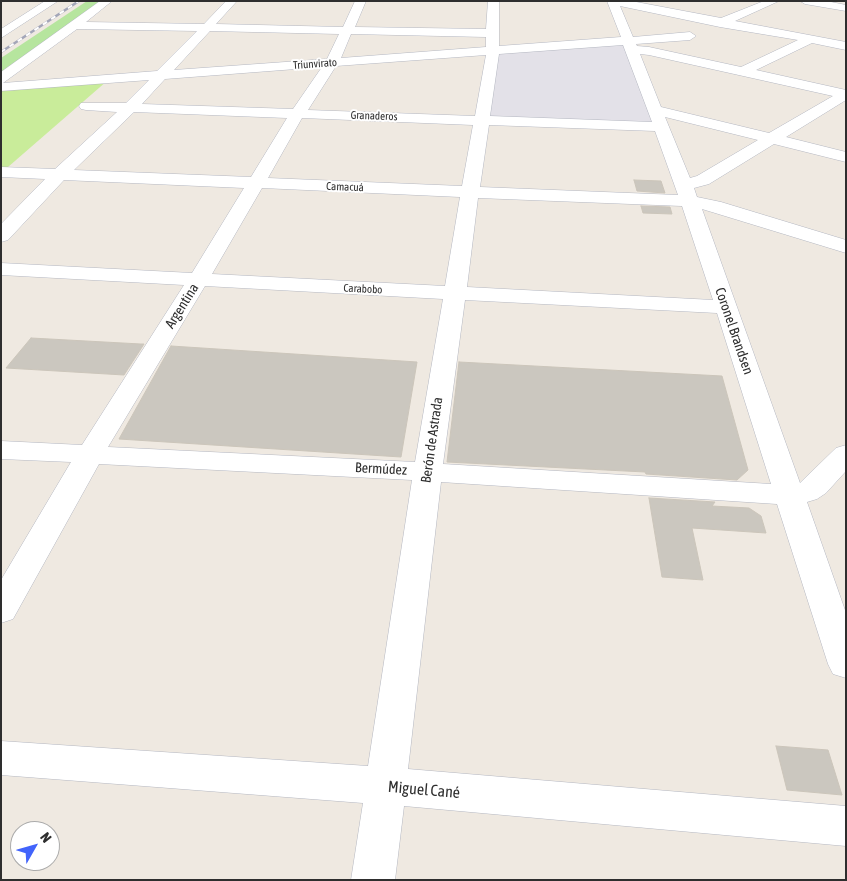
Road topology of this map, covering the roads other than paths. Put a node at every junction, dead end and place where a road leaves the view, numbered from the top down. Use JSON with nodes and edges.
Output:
{"nodes":[{"id":1,"x":53,"y":1,"type":"edge"},
{"id":2,"x":107,"y":1,"type":"edge"},
{"id":3,"x":232,"y":1,"type":"edge"},
{"id":4,"x":361,"y":1,"type":"edge"},
{"id":5,"x":494,"y":1,"type":"edge"},
{"id":6,"x":613,"y":1,"type":"edge"},
{"id":7,"x":774,"y":1,"type":"edge"},
{"id":8,"x":805,"y":1,"type":"edge"},
{"id":9,"x":846,"y":8,"type":"edge"},
{"id":10,"x":723,"y":22,"type":"junction"},
{"id":11,"x":75,"y":25,"type":"junction"},
{"id":12,"x":207,"y":28,"type":"junction"},
{"id":13,"x":346,"y":30,"type":"junction"},
{"id":14,"x":2,"y":34,"type":"edge"},
{"id":15,"x":690,"y":36,"type":"junction"},
{"id":16,"x":811,"y":39,"type":"junction"},
{"id":17,"x":492,"y":42,"type":"junction"},
{"id":18,"x":630,"y":45,"type":"junction"},
{"id":19,"x":846,"y":46,"type":"edge"},
{"id":20,"x":649,"y":51,"type":"junction"},
{"id":21,"x":332,"y":62,"type":"junction"},
{"id":22,"x":742,"y":72,"type":"junction"},
{"id":23,"x":162,"y":75,"type":"junction"},
{"id":24,"x":1,"y":79,"type":"edge"},
{"id":25,"x":1,"y":87,"type":"edge"},
{"id":26,"x":846,"y":94,"type":"edge"},
{"id":27,"x":86,"y":106,"type":"dead end"},
{"id":28,"x":130,"y":108,"type":"junction"},
{"id":29,"x":298,"y":113,"type":"junction"},
{"id":30,"x":659,"y":119,"type":"junction"},
{"id":31,"x":482,"y":120,"type":"junction"},
{"id":32,"x":773,"y":138,"type":"junction"},
{"id":33,"x":846,"y":157,"type":"edge"},
{"id":34,"x":1,"y":172,"type":"edge"},
{"id":35,"x":60,"y":174,"type":"junction"},
{"id":36,"x":258,"y":183,"type":"junction"},
{"id":37,"x":470,"y":192,"type":"junction"},
{"id":38,"x":686,"y":193,"type":"junction"},
{"id":39,"x":1,"y":236,"type":"edge"},
{"id":40,"x":846,"y":247,"type":"edge"},
{"id":41,"x":1,"y":269,"type":"edge"},
{"id":42,"x":198,"y":280,"type":"junction"},
{"id":43,"x":454,"y":294,"type":"junction"},
{"id":44,"x":726,"y":307,"type":"junction"},
{"id":45,"x":1,"y":450,"type":"edge"},
{"id":46,"x":90,"y":454,"type":"junction"},
{"id":47,"x":846,"y":454,"type":"edge"},
{"id":48,"x":428,"y":472,"type":"junction"},
{"id":49,"x":790,"y":495,"type":"junction"},
{"id":50,"x":1,"y":610,"type":"edge"},
{"id":51,"x":846,"y":664,"type":"edge"},
{"id":52,"x":1,"y":758,"type":"edge"},
{"id":53,"x":386,"y":786,"type":"junction"},
{"id":54,"x":846,"y":826,"type":"edge"},
{"id":55,"x":373,"y":880,"type":"edge"}],
"edges":[{"from":1,"to":14,"type":"street"},
{"from":2,"to":11,"type":"street"},
{"from":3,"to":12,"type":"street"},
{"from":4,"to":13,"type":"street","name":"Argentina"},
{"from":5,"to":17,"type":"street","name":"Berón de Astrada"},
{"from":6,"to":10,"type":"street"},
{"from":6,"to":18,"type":"street","name":"Coronel Brandsen"},
{"from":7,"to":10,"type":"street"},
{"from":8,"to":9,"type":"street"},
{"from":10,"to":15,"type":"street"},
{"from":10,"to":16,"type":"street"},
{"from":11,"to":12,"type":"street"},
{"from":11,"to":24,"type":"street"},
{"from":12,"to":13,"type":"street"},
{"from":12,"to":23,"type":"street"},
{"from":13,"to":17,"type":"street"},
{"from":13,"to":21,"type":"street","name":"Argentina"},
{"from":15,"to":18,"type":"street"},
{"from":15,"to":20,"type":"street"},
{"from":16,"to":19,"type":"street"},
{"from":16,"to":22,"type":"street"},
{"from":17,"to":18,"type":"street","name":"Triunvirato"},
{"from":17,"to":21,"type":"street","name":"Triunvirato"},
{"from":17,"to":31,"type":"street","name":"Berón de Astrada"},
{"from":18,"to":20,"type":"street"},
{"from":18,"to":30,"type":"street","name":"Coronel Brandsen"},
{"from":20,"to":22,"type":"street"},
{"from":21,"to":23,"type":"street","name":"Triunvirato"},
{"from":21,"to":29,"type":"street","name":"Argentina"},
{"from":22,"to":26,"type":"street"},
{"from":23,"to":25,"type":"street","name":"Triunvirato"},
{"from":23,"to":28,"type":"street"},
{"from":26,"to":32,"type":"street"},
{"from":27,"to":28,"type":"street","name":"Granaderos"},
{"from":28,"to":29,"type":"street","name":"Granaderos"},
{"from":28,"to":35,"type":"street"},
{"from":29,"to":31,"type":"street","name":"Granaderos"},
{"from":29,"to":36,"type":"street","name":"Argentina"},
{"from":30,"to":31,"type":"street","name":"Granaderos"},
{"from":30,"to":32,"type":"street","name":"Granaderos"},
{"from":30,"to":38,"type":"street","name":"Coronel Brandsen"},
{"from":31,"to":37,"type":"street","name":"Berón de Astrada"},
{"from":32,"to":33,"type":"street","name":"Granaderos"},
{"from":32,"to":38,"type":"street"},
{"from":34,"to":35,"type":"street","name":"Camacuá"},
{"from":35,"to":36,"type":"street","name":"Camacuá"},
{"from":35,"to":39,"type":"street"},
{"from":36,"to":37,"type":"street","name":"Camacuá"},
{"from":36,"to":42,"type":"street","name":"Argentina"},
{"from":37,"to":38,"type":"street","name":"Camacuá"},
{"from":37,"to":43,"type":"street","name":"Berón de Astrada"},
{"from":38,"to":40,"type":"street"},
{"from":38,"to":44,"type":"street","name":"Coronel Brandsen"},
{"from":41,"to":42,"type":"street","name":"Carabobo"},
{"from":42,"to":43,"type":"street","name":"Carabobo"},
{"from":42,"to":46,"type":"street","name":"Argentina"},
{"from":43,"to":44,"type":"street","name":"Carabobo"},
{"from":43,"to":48,"type":"street","name":"Berón de Astrada"},
{"from":44,"to":49,"type":"street","name":"Coronel Brandsen"},
{"from":45,"to":46,"type":"street","name":"Bermúdez"},
{"from":46,"to":48,"type":"street","name":"Bermúdez"},
{"from":46,"to":50,"type":"street","name":"Argentina"},
{"from":47,"to":49,"type":"street"},
{"from":48,"to":49,"type":"street","name":"Bermúdez"},
{"from":48,"to":53,"type":"street","name":"Berón de Astrada"},
{"from":49,"to":51,"type":"street","name":"Coronel Brandsen"},
{"from":52,"to":53,"type":"street","name":"Miguel Cané"},
{"from":53,"to":54,"type":"street","name":"Miguel Cané"},
{"from":53,"to":55,"type":"street","name":"Berón de Astrada"}]}
